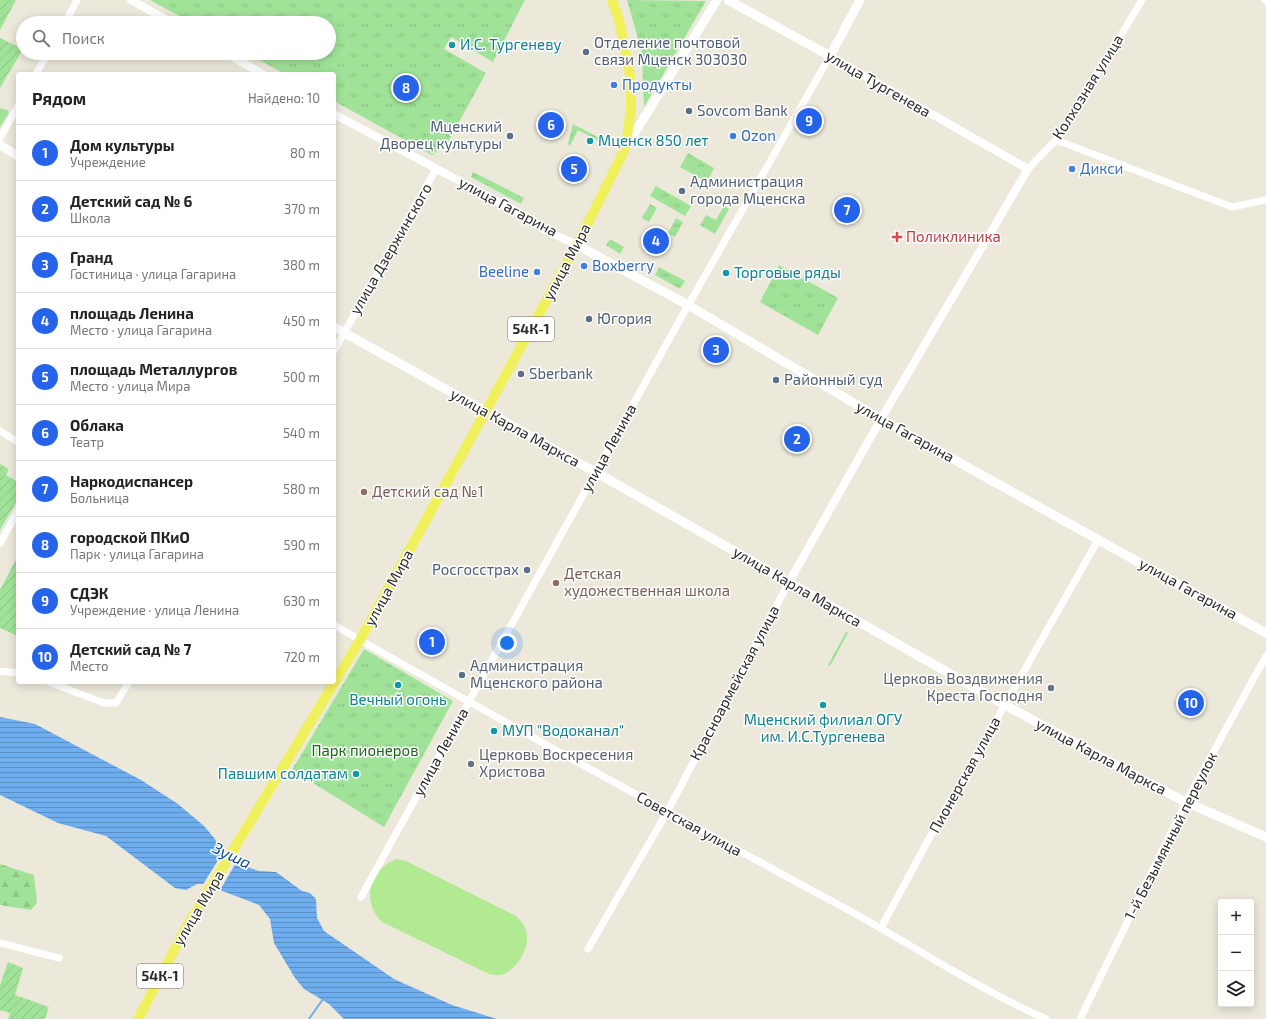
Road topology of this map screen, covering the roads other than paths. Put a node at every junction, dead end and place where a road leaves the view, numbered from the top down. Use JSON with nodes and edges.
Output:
{"nodes":[{"id":1,"x":78,"y":0,"type":"edge"},
{"id":2,"x":131,"y":0,"type":"edge"},
{"id":3,"x":612,"y":0,"type":"edge"},
{"id":4,"x":717,"y":0,"type":"edge"},
{"id":5,"x":728,"y":0,"type":"edge"},
{"id":6,"x":860,"y":0,"type":"edge"},
{"id":7,"x":1142,"y":0,"type":"edge"},
{"id":8,"x":69,"y":16,"type":"edge"},
{"id":9,"x":160,"y":16,"type":"edge"},
{"id":10,"x":830,"y":56,"type":"junction"},
{"id":11,"x":44,"y":60,"type":"edge"},
{"id":12,"x":237,"y":60,"type":"edge"},
{"id":13,"x":37,"y":72,"type":"edge"},
{"id":14,"x":258,"y":72,"type":"edge"},
{"id":15,"x":16,"y":110,"type":"edge"},
{"id":16,"x":336,"y":115,"type":"edge"},
{"id":17,"x":0,"y":138,"type":"edge"},
{"id":18,"x":1056,"y":140,"type":"junction"},
{"id":19,"x":0,"y":145,"type":"edge"},
{"id":20,"x":625,"y":149,"type":"junction"},
{"id":21,"x":16,"y":155,"type":"edge"},
{"id":22,"x":436,"y":169,"type":"junction"},
{"id":23,"x":1028,"y":169,"type":"junction"},
{"id":24,"x":1266,"y":200,"type":"edge"},
{"id":25,"x":577,"y":245,"type":"junction"},
{"id":26,"x":688,"y":305,"type":"junction"},
{"id":27,"x":336,"y":328,"type":"edge"},
{"id":28,"x":344,"y":332,"type":"junction"},
{"id":29,"x":336,"y":347,"type":"edge"},
{"id":30,"x":485,"y":412,"type":"junction"},
{"id":31,"x":881,"y":419,"type":"junction"},
{"id":32,"x":0,"y":431,"type":"edge"},
{"id":33,"x":16,"y":441,"type":"edge"},
{"id":34,"x":595,"y":472,"type":"junction"},
{"id":35,"x":16,"y":515,"type":"edge"},
{"id":36,"x":1098,"y":540,"type":"junction"},
{"id":37,"x":0,"y":543,"type":"edge"},
{"id":38,"x":789,"y":582,"type":"junction"},
{"id":39,"x":336,"y":626,"type":"edge"},
{"id":40,"x":1266,"y":633,"type":"edge"},
{"id":41,"x":360,"y":640,"type":"junction"},
{"id":42,"x":1266,"y":656,"type":"edge"},
{"id":43,"x":0,"y":671,"type":"edge"},
{"id":44,"x":16,"y":673,"type":"edge"},
{"id":45,"x":336,"y":680,"type":"edge"},
{"id":46,"x":54,"y":684,"type":"edge"},
{"id":47,"x":127,"y":684,"type":"edge"},
{"id":48,"x":334,"y":684,"type":"edge"},
{"id":49,"x":469,"y":701,"type":"junction"},
{"id":50,"x":1005,"y":705,"type":"junction"},
{"id":51,"x":1186,"y":802,"type":"junction"},
{"id":52,"x":667,"y":812,"type":"junction"},
{"id":53,"x":1266,"y":837,"type":"edge"},
{"id":54,"x":361,"y":897,"type":"dead end"},
{"id":55,"x":881,"y":928,"type":"junction"},
{"id":56,"x":0,"y":943,"type":"edge"},
{"id":57,"x":588,"y":949,"type":"dead end"},
{"id":58,"x":59,"y":958,"type":"dead end"},
{"id":59,"x":138,"y":1019,"type":"edge"},
{"id":60,"x":1046,"y":1019,"type":"edge"},
{"id":61,"x":1080,"y":1019,"type":"edge"}],
"edges":[{"from":1,"to":8,"type":"street"},
{"from":2,"to":9,"type":"street"},
{"from":3,"to":20,"type":"main road","name":"улица Мира","number":"54К-1"},
{"from":4,"to":20,"type":"main road","name":"улица Мира"},
{"from":5,"to":10,"type":"main road","name":"улица Тургенева"},
{"from":6,"to":10,"type":"main road","name":"улица Ленина"},
{"from":7,"to":18,"type":"street","name":"Колхозная улица"},
{"from":10,"to":23,"type":"street","name":"улица Тургенева"},
{"from":10,"to":26,"type":"street","name":"улица Ленина"},
{"from":11,"to":13,"type":"street"},
{"from":12,"to":14,"type":"street"},
{"from":15,"to":17,"type":"street"},
{"from":16,"to":22,"type":"street","name":"улица Гагарина"},
{"from":18,"to":23,"type":"street","name":"Колхозная улица"},
{"from":18,"to":24,"type":"street"},
{"from":19,"to":21,"type":"main road"},
{"from":20,"to":25,"type":"main road","name":"улица Мира","number":"54К-1"},
{"from":22,"to":25,"type":"street","name":"улица Гагарина"},
{"from":22,"to":28,"type":"street","name":"улица Дзержинского"},
{"from":23,"to":31,"type":"street","name":"Красноармейская улица"},
{"from":25,"to":26,"type":"main road","name":"улица Гагарина"},
{"from":25,"to":30,"type":"main road","name":"улица Мира","number":"54К-1"},
{"from":26,"to":31,"type":"main road","name":"улица Гагарина"},
{"from":26,"to":34,"type":"street","name":"улица Ленина"},
{"from":27,"to":28,"type":"main road","name":"улица Карла Маркса"},
{"from":28,"to":29,"type":"street","name":"улица Дзержинского"},
{"from":28,"to":30,"type":"main road","name":"улица Карла Маркса"},
{"from":30,"to":34,"type":"main road","name":"улица Карла Маркса"},
{"from":30,"to":41,"type":"main road","name":"улица Мира","number":"54К-1"},
{"from":31,"to":36,"type":"main road","name":"улица Гагарина"},
{"from":31,"to":38,"type":"street","name":"Красноармейская улица"},
{"from":32,"to":33,"type":"street"},
{"from":34,"to":38,"type":"main road","name":"улица Карла Маркса"},
{"from":34,"to":49,"type":"street","name":"улица Ленина"},
{"from":35,"to":37,"type":"street"},
{"from":36,"to":40,"type":"main road","name":"улица Гагарина"},
{"from":36,"to":50,"type":"street","name":"Пионерская улица"},
{"from":38,"to":50,"type":"main road","name":"улица Карла Маркса"},
{"from":38,"to":52,"type":"street","name":"Красноармейская улица"},
{"from":39,"to":41,"type":"street","name":"Советская улица"},
{"from":41,"to":45,"type":"main road","name":"улица Мира","number":"54К-1"},
{"from":41,"to":49,"type":"street","name":"Советская улица"},
{"from":42,"to":51,"type":"street","name":"1-й Безымянный переулок"},
{"from":43,"to":44,"type":"street"},
{"from":46,"to":47,"type":"street"},
{"from":48,"to":59,"type":"main road","name":"улица Мира","number":"54К-1"},
{"from":49,"to":52,"type":"street","name":"Советская улица"},
{"from":49,"to":54,"type":"street","name":"улица Ленина"},
{"from":50,"to":51,"type":"main road","name":"улица Карла Маркса"},
{"from":50,"to":55,"type":"street","name":"Пионерская улица"},
{"from":51,"to":53,"type":"main road","name":"улица Карла Маркса"},
{"from":51,"to":61,"type":"street","name":"1-й Безымянный переулок"},
{"from":52,"to":55,"type":"street","name":"Советская улица"},
{"from":52,"to":57,"type":"street","name":"Красноармейская улица"},
{"from":55,"to":60,"type":"street","name":"Советская улица"},
{"from":56,"to":58,"type":"street"}]}
